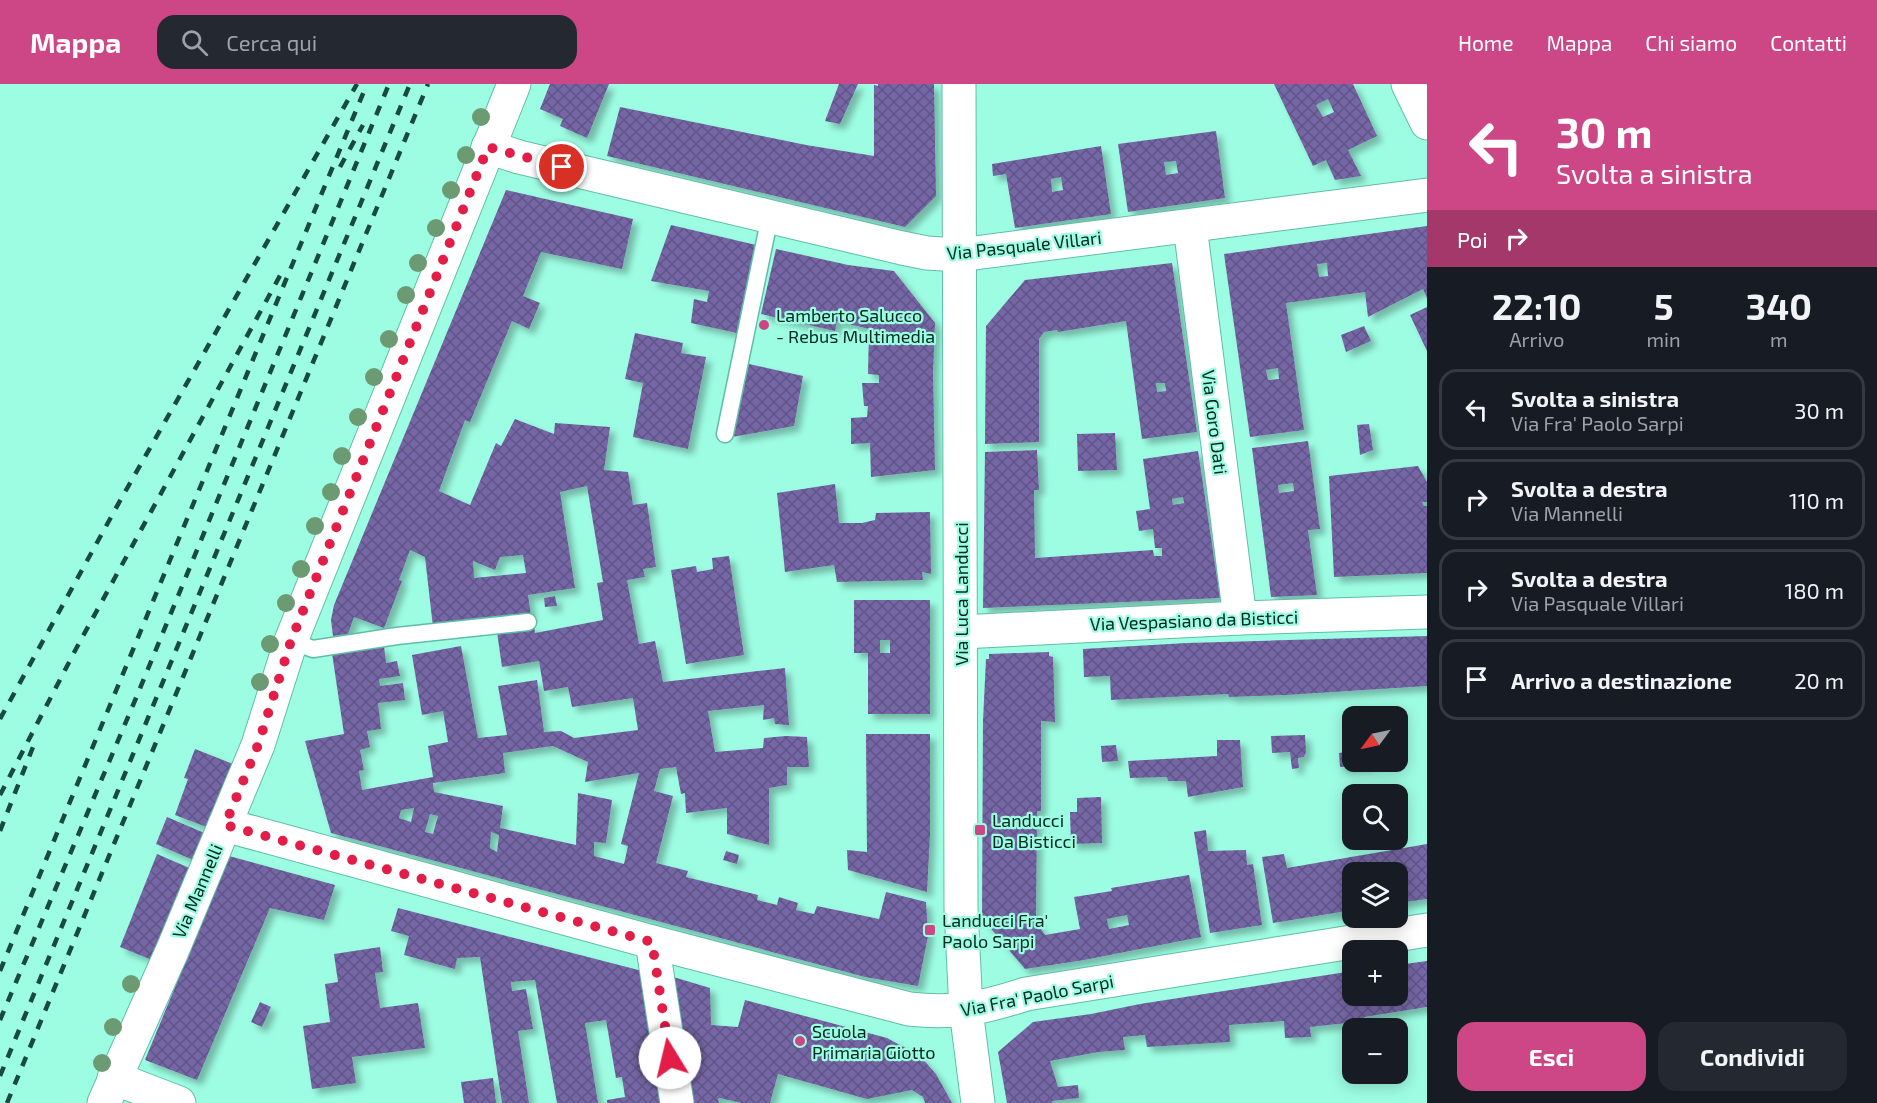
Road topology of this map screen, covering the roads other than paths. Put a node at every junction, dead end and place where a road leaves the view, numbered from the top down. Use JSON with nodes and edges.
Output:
{"nodes":[{"id":1,"x":514,"y":84,"type":"edge"},
{"id":2,"x":959,"y":84,"type":"edge"},
{"id":3,"x":1408,"y":84,"type":"edge"},
{"id":4,"x":1427,"y":123,"type":"edge"},
{"id":5,"x":488,"y":147,"type":"junction"},
{"id":6,"x":1427,"y":195,"type":"edge"},
{"id":7,"x":770,"y":216,"type":"junction"},
{"id":8,"x":1190,"y":226,"type":"junction"},
{"id":9,"x":959,"y":255,"type":"junction"},
{"id":10,"x":725,"y":434,"type":"dead end"},
{"id":11,"x":1427,"y":612,"type":"edge"},
{"id":12,"x":1240,"y":618,"type":"junction"},
{"id":13,"x":528,"y":622,"type":"dead end"},
{"id":14,"x":961,"y":632,"type":"junction"},
{"id":15,"x":291,"y":641,"type":"junction"},
{"id":16,"x":225,"y":825,"type":"junction"},
{"id":17,"x":1427,"y":930,"type":"edge"},
{"id":18,"x":652,"y":942,"type":"junction"},
{"id":19,"x":966,"y":1010,"type":"junction"},
{"id":20,"x":109,"y":1091,"type":"edge"},
{"id":21,"x":179,"y":1103,"type":"edge"},
{"id":22,"x":677,"y":1103,"type":"edge"},
{"id":23,"x":978,"y":1103,"type":"edge"}],
"edges":[{"from":1,"to":5,"type":"street","name":"Via Mannelli"},
{"from":2,"to":9,"type":"street","name":"Via Luca Landucci"},
{"from":3,"to":4,"type":"street"},
{"from":5,"to":7,"type":"street","name":"Via Pasquale Villari"},
{"from":5,"to":15,"type":"street","name":"Via Mannelli"},
{"from":6,"to":8,"type":"street","name":"Via Pasquale Villari"},
{"from":7,"to":9,"type":"street","name":"Via Pasquale Villari"},
{"from":7,"to":10,"type":"lane"},
{"from":8,"to":9,"type":"street","name":"Via Pasquale Villari"},
{"from":8,"to":12,"type":"street","name":"Via Goro Dati"},
{"from":9,"to":14,"type":"street","name":"Via Luca Landucci"},
{"from":11,"to":12,"type":"street","name":"Via Vespasiano da Bisticci"},
{"from":12,"to":14,"type":"street","name":"Via Vespasiano da Bisticci"},
{"from":13,"to":15,"type":"lane"},
{"from":14,"to":19,"type":"street","name":"Via Luca Landucci"},
{"from":15,"to":16,"type":"street","name":"Via Mannelli"},
{"from":16,"to":18,"type":"street","name":"Via Fra' Paolo Sarpi"},
{"from":16,"to":20,"type":"street","name":"Via Mannelli"},
{"from":17,"to":19,"type":"street","name":"Via Fra' Paolo Sarpi"},
{"from":18,"to":19,"type":"street","name":"Via Fra' Paolo Sarpi"},
{"from":18,"to":22,"type":"street"},
{"from":19,"to":23,"type":"street","name":"Via Luca Landucci"},
{"from":20,"to":21,"type":"street"}]}
